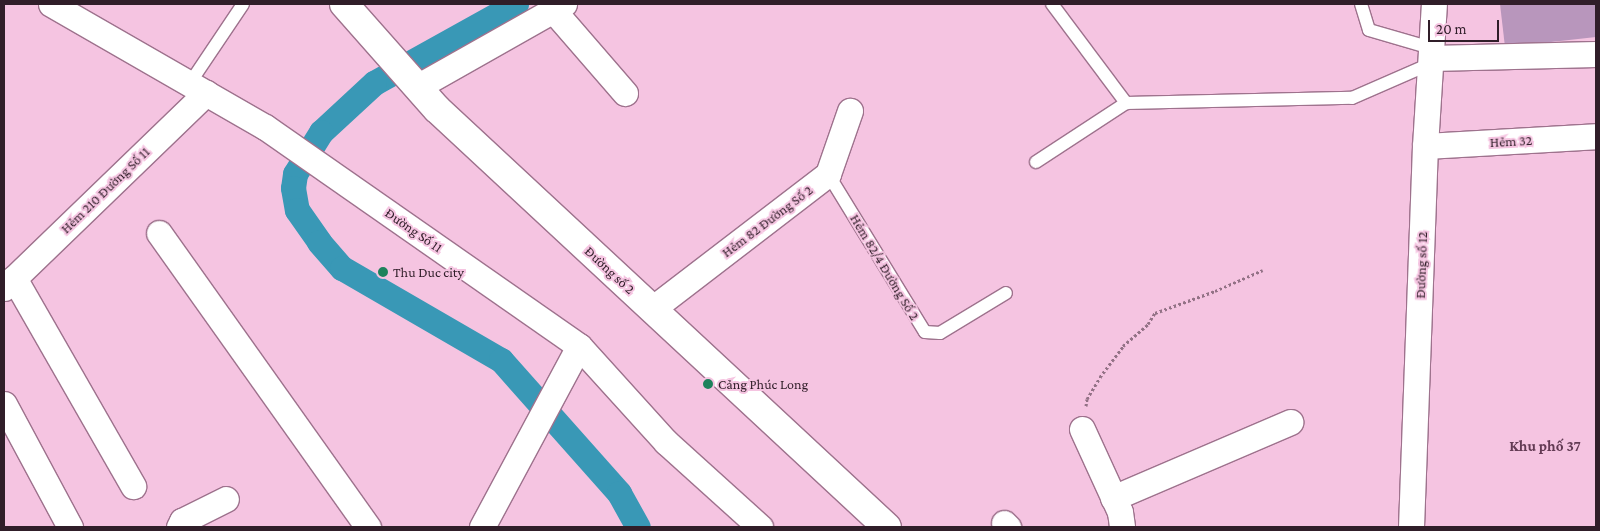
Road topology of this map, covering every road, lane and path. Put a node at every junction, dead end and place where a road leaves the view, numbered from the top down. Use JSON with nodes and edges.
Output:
{"nodes":[{"id":1,"x":51,"y":4,"type":"edge"},
{"id":2,"x":243,"y":4,"type":"edge"},
{"id":3,"x":344,"y":4,"type":"edge"},
{"id":4,"x":1052,"y":4,"type":"edge"},
{"id":5,"x":1360,"y":4,"type":"edge"},
{"id":6,"x":1434,"y":4,"type":"edge"},
{"id":7,"x":559,"y":7,"type":"edge"},
{"id":8,"x":1596,"y":54,"type":"edge"},
{"id":9,"x":1431,"y":57,"type":"junction"},
{"id":10,"x":417,"y":86,"type":"junction"},
{"id":11,"x":198,"y":88,"type":"junction"},
{"id":12,"x":625,"y":93,"type":"dead end"},
{"id":13,"x":1126,"y":103,"type":"junction"},
{"id":14,"x":850,"y":110,"type":"dead end"},
{"id":15,"x":1596,"y":136,"type":"edge"},
{"id":16,"x":1425,"y":146,"type":"junction"},
{"id":17,"x":1036,"y":162,"type":"dead end"},
{"id":18,"x":828,"y":174,"type":"junction"},
{"id":19,"x":159,"y":233,"type":"dead end"},
{"id":20,"x":1263,"y":270,"type":"dead end"},
{"id":21,"x":9,"y":283,"type":"edge"},
{"id":22,"x":1006,"y":293,"type":"dead end"},
{"id":23,"x":652,"y":309,"type":"junction"},
{"id":24,"x":579,"y":346,"type":"junction"},
{"id":25,"x":4,"y":404,"type":"edge"},
{"id":26,"x":1290,"y":422,"type":"dead end"},
{"id":27,"x":1082,"y":429,"type":"joint"},
{"id":28,"x":133,"y":486,"type":"dead end"},
{"id":29,"x":1113,"y":498,"type":"junction"},
{"id":30,"x":226,"y":499,"type":"dead end"},
{"id":31,"x":70,"y":527,"type":"edge"},
{"id":32,"x":178,"y":527,"type":"edge"},
{"id":33,"x":368,"y":527,"type":"edge"},
{"id":34,"x":482,"y":527,"type":"edge"},
{"id":35,"x":760,"y":527,"type":"edge"},
{"id":36,"x":887,"y":527,"type":"edge"},
{"id":37,"x":1122,"y":527,"type":"edge"},
{"id":38,"x":1411,"y":527,"type":"edge"}],
"edges":[{"from":1,"to":11,"type":"street","name":"Đường Số 11"},
{"from":2,"to":11,"type":"lane"},
{"from":3,"to":10,"type":"street","name":"Đường số 2"},
{"from":4,"to":13,"type":"lane"},
{"from":5,"to":9,"type":"lane"},
{"from":6,"to":9,"type":"street","name":"Đường số 12"},
{"from":7,"to":10,"type":"street"},
{"from":7,"to":12,"type":"street"},
{"from":8,"to":9,"type":"street"},
{"from":9,"to":13,"type":"lane"},
{"from":9,"to":16,"type":"street","name":"Đường số 12"},
{"from":10,"to":23,"type":"street","name":"Đường số 2"},
{"from":11,"to":21,"type":"street","name":"Hẻm 210 Đường Số 11"},
{"from":11,"to":24,"type":"street","name":"Đường Số 11"},
{"from":13,"to":17,"type":"lane"},
{"from":14,"to":18,"type":"street"},
{"from":15,"to":16,"type":"street","name":"Hẻm 32"},
{"from":16,"to":38,"type":"street","name":"Đường số 12"},
{"from":18,"to":22,"type":"lane","name":"Hẻm 82/4 Đường Số 2"},
{"from":18,"to":23,"type":"street","name":"Hẻm 82 Đường Số 2"},
{"from":19,"to":33,"type":"street"},
{"from":20,"to":27,"type":"path"},
{"from":21,"to":28,"type":"street"},
{"from":23,"to":36,"type":"street","name":"Đường số 2"},
{"from":24,"to":34,"type":"street"},
{"from":24,"to":35,"type":"street","name":"Đường Số 11"},
{"from":25,"to":31,"type":"street"},
{"from":26,"to":29,"type":"street"},
{"from":27,"to":29,"type":"street"},
{"from":29,"to":37,"type":"street"},
{"from":30,"to":32,"type":"street"}]}
